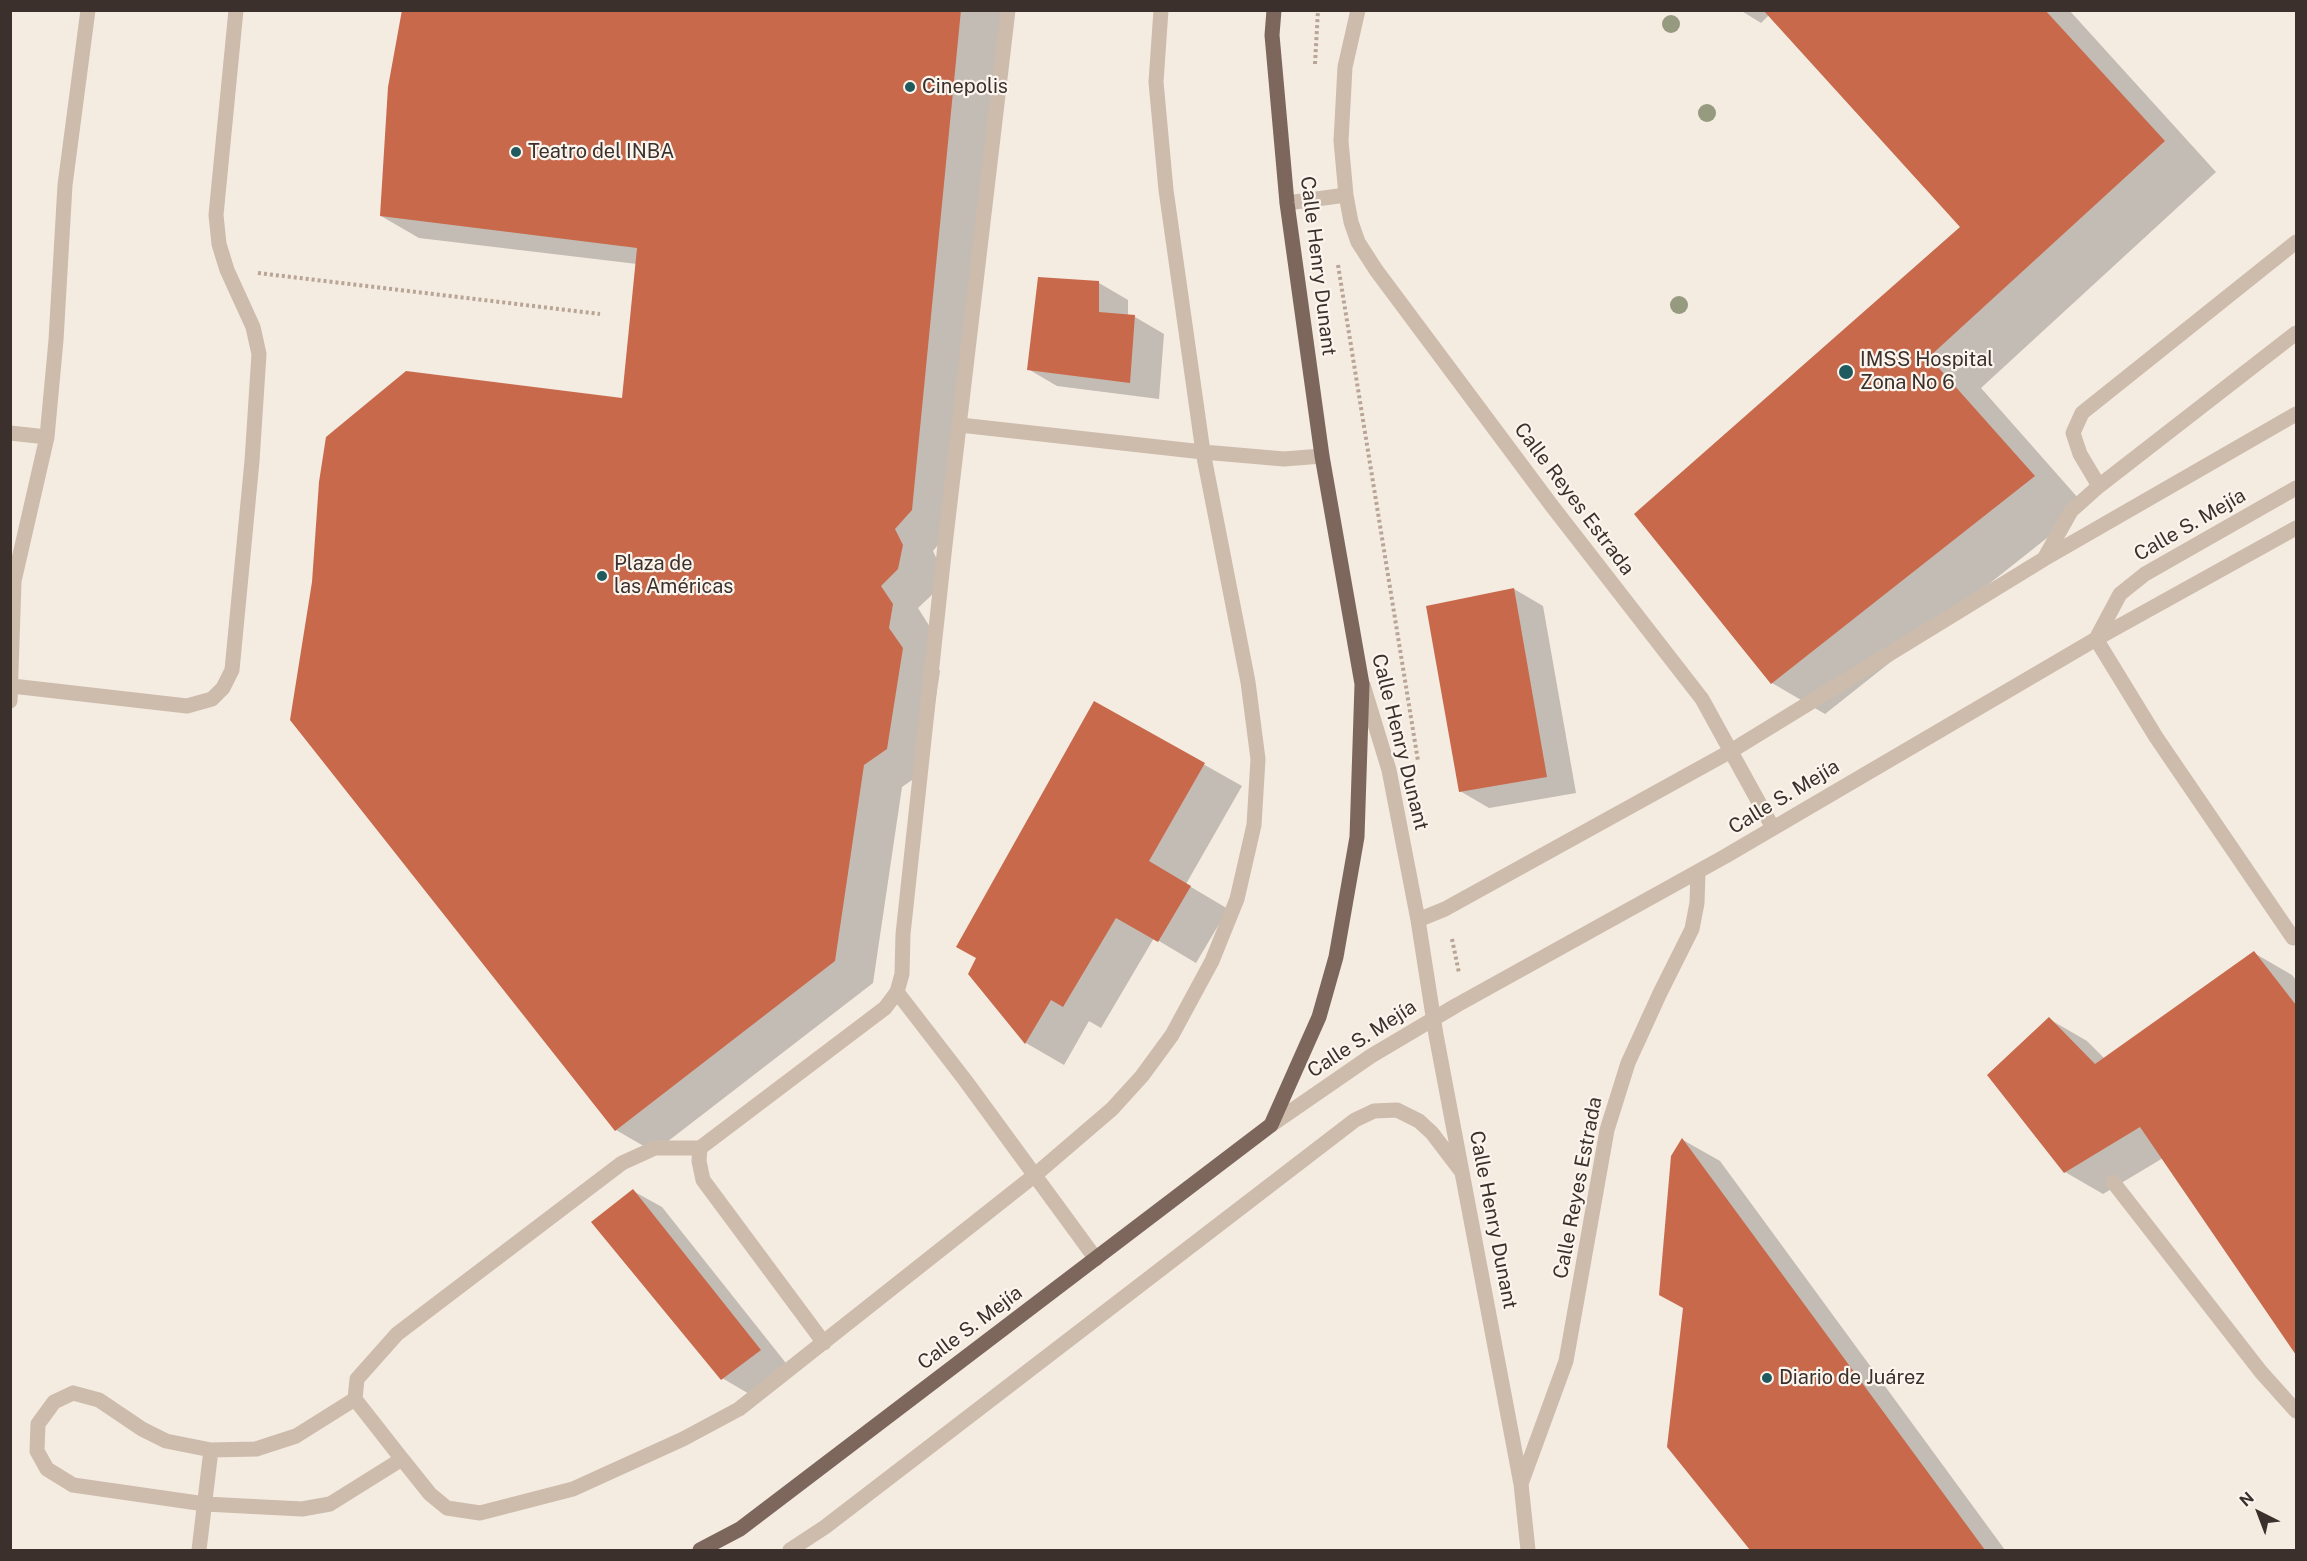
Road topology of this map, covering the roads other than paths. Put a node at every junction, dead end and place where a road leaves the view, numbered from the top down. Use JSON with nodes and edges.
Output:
{"nodes":[{"id":1,"x":88,"y":10,"type":"edge"},
{"id":2,"x":236,"y":10,"type":"edge"},
{"id":3,"x":1008,"y":10,"type":"edge"},
{"id":4,"x":1161,"y":10,"type":"edge"},
{"id":5,"x":1274,"y":10,"type":"edge"},
{"id":6,"x":1358,"y":10,"type":"edge"},
{"id":7,"x":1346,"y":195,"type":"junction"},
{"id":8,"x":1287,"y":202,"type":"junction"},
{"id":9,"x":2296,"y":242,"type":"edge"},
{"id":10,"x":2296,"y":333,"type":"edge"},
{"id":11,"x":2296,"y":414,"type":"edge"},
{"id":12,"x":960,"y":425,"type":"junction"},
{"id":13,"x":10,"y":433,"type":"edge"},
{"id":14,"x":47,"y":437,"type":"junction"},
{"id":15,"x":1203,"y":452,"type":"junction"},
{"id":16,"x":1322,"y":456,"type":"junction"},
{"id":17,"x":2099,"y":486,"type":"junction"},
{"id":18,"x":2296,"y":488,"type":"edge"},
{"id":19,"x":2296,"y":528,"type":"edge"},
{"id":20,"x":2044,"y":559,"type":"junction"},
{"id":21,"x":2096,"y":639,"type":"junction"},
{"id":22,"x":1362,"y":684,"type":"junction"},
{"id":23,"x":11,"y":694,"type":"edge"},
{"id":24,"x":1731,"y":751,"type":"junction"},
{"id":25,"x":1773,"y":828,"type":"junction"},
{"id":26,"x":1698,"y":872,"type":"junction"},
{"id":27,"x":1418,"y":920,"type":"junction"},
{"id":28,"x":2293,"y":938,"type":"dead end"},
{"id":29,"x":897,"y":992,"type":"junction"},
{"id":30,"x":1434,"y":1018,"type":"junction"},
{"id":31,"x":1271,"y":1125,"type":"junction"},
{"id":32,"x":699,"y":1148,"type":"junction"},
{"id":33,"x":1035,"y":1175,"type":"junction"},
{"id":34,"x":1464,"y":1176,"type":"junction"},
{"id":35,"x":2113,"y":1182,"type":"dead end"},
{"id":36,"x":1096,"y":1259,"type":"junction"},
{"id":37,"x":824,"y":1343,"type":"junction"},
{"id":38,"x":355,"y":1399,"type":"junction"},
{"id":39,"x":2296,"y":1411,"type":"edge"},
{"id":40,"x":211,"y":1450,"type":"junction"},
{"id":41,"x":402,"y":1459,"type":"junction"},
{"id":42,"x":1521,"y":1484,"type":"junction"},
{"id":43,"x":205,"y":1504,"type":"junction"},
{"id":44,"x":199,"y":1551,"type":"edge"},
{"id":45,"x":700,"y":1551,"type":"edge"},
{"id":46,"x":790,"y":1551,"type":"edge"},
{"id":47,"x":1528,"y":1551,"type":"edge"}],
"edges":[{"from":1,"to":14,"type":"street"},
{"from":2,"to":23,"type":"street"},
{"from":3,"to":12,"type":"street"},
{"from":4,"to":15,"type":"street"},
{"from":5,"to":8,"type":"main road","name":"Calle Henry Dunant"},
{"from":6,"to":7,"type":"street","name":"Calle Reyes Estrada"},
{"from":7,"to":8,"type":"street"},
{"from":7,"to":24,"type":"street","name":"Calle Reyes Estrada"},
{"from":8,"to":16,"type":"main road","name":"Calle Henry Dunant"},
{"from":9,"to":17,"type":"street"},
{"from":10,"to":17,"type":"street"},
{"from":11,"to":20,"type":"street"},
{"from":12,"to":15,"type":"street"},
{"from":12,"to":29,"type":"street"},
{"from":13,"to":14,"type":"street"},
{"from":14,"to":23,"type":"street"},
{"from":15,"to":16,"type":"street"},
{"from":15,"to":33,"type":"street"},
{"from":16,"to":22,"type":"main road","name":"Calle Henry Dunant"},
{"from":17,"to":20,"type":"street"},
{"from":18,"to":21,"type":"street","name":"Calle S. Mejía"},
{"from":19,"to":21,"type":"street","name":"Calle S. Mejía"},
{"from":20,"to":24,"type":"street"},
{"from":21,"to":25,"type":"street","name":"Calle S. Mejía"},
{"from":21,"to":28,"type":"street"},
{"from":22,"to":27,"type":"street","name":"Calle Henry Dunant"},
{"from":22,"to":31,"type":"main road"},
{"from":24,"to":25,"type":"street","name":"Calle Reyes Estrada"},
{"from":24,"to":27,"type":"street"},
{"from":25,"to":26,"type":"street","name":"Calle S. Mejía"},
{"from":26,"to":30,"type":"street","name":"Calle S. Mejía"},
{"from":26,"to":42,"type":"street","name":"Calle Reyes Estrada"},
{"from":27,"to":30,"type":"street","name":"Calle Henry Dunant"},
{"from":29,"to":32,"type":"street"},
{"from":29,"to":33,"type":"street"},
{"from":30,"to":31,"type":"street","name":"Calle S. Mejía"},
{"from":30,"to":34,"type":"street","name":"Calle Henry Dunant"},
{"from":31,"to":36,"type":"main road","name":"Calle S. Mejía"},
{"from":32,"to":37,"type":"street"},
{"from":32,"to":38,"type":"street"},
{"from":33,"to":36,"type":"street"},
{"from":33,"to":37,"type":"street"},
{"from":34,"to":42,"type":"street","name":"Calle Henry Dunant"},
{"from":34,"to":46,"type":"street"},
{"from":35,"to":39,"type":"street"},
{"from":36,"to":45,"type":"main road","name":"Calle S. Mejía"},
{"from":37,"to":41,"type":"street"},
{"from":38,"to":40,"type":"street"},
{"from":38,"to":41,"type":"street"},
{"from":40,"to":43,"type":"street"},
{"from":40,"to":43,"type":"street"},
{"from":41,"to":43,"type":"street"},
{"from":42,"to":47,"type":"street","name":"Calle Henry Dunant"},
{"from":43,"to":44,"type":"street"}]}
